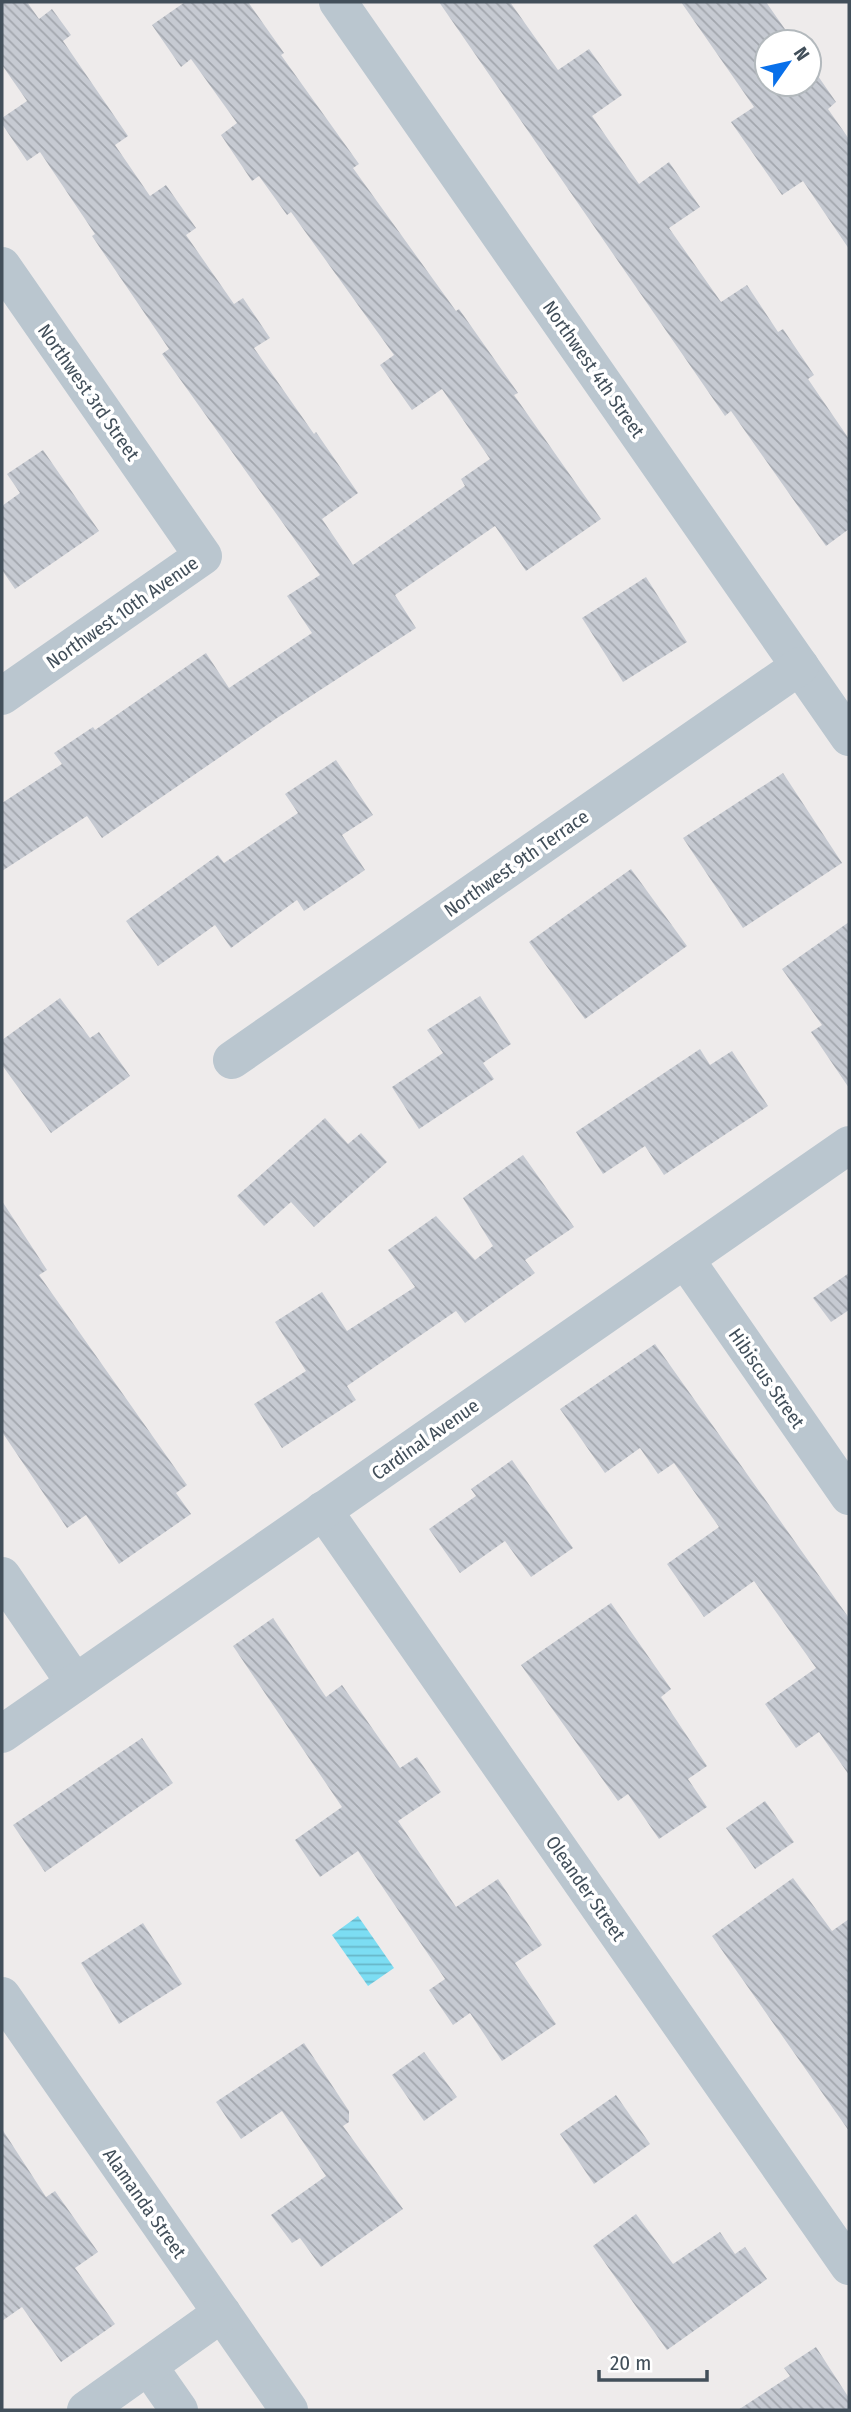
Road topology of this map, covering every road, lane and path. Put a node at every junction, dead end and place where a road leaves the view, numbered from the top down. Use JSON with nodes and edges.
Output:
{"nodes":[{"id":1,"x":338,"y":2,"type":"edge"},
{"id":2,"x":2,"y":266,"type":"edge"},
{"id":3,"x":176,"y":517,"type":"joint"},
{"id":4,"x":800,"y":666,"type":"junction"},
{"id":5,"x":2,"y":696,"type":"edge"},
{"id":6,"x":849,"y":737,"type":"edge"},
{"id":7,"x":232,"y":1060,"type":"dead end"},
{"id":8,"x":849,"y":1145,"type":"edge"},
{"id":9,"x":685,"y":1259,"type":"junction"},
{"id":10,"x":849,"y":1496,"type":"edge"},
{"id":11,"x":323,"y":1510,"type":"junction"},
{"id":12,"x":2,"y":1576,"type":"edge"},
{"id":13,"x":75,"y":1683,"type":"junction"},
{"id":14,"x":2,"y":1734,"type":"edge"},
{"id":15,"x":2,"y":1996,"type":"edge"},
{"id":16,"x":849,"y":2266,"type":"edge"},
{"id":17,"x":222,"y":2313,"type":"junction"},
{"id":18,"x":149,"y":2367,"type":"junction"},
{"id":19,"x":86,"y":2410,"type":"edge"},
{"id":20,"x":179,"y":2410,"type":"edge"},
{"id":21,"x":289,"y":2410,"type":"edge"}],
"edges":[{"from":1,"to":4,"type":"street","name":"Northwest 4th Street"},
{"from":2,"to":3,"type":"street","name":"Northwest 3rd Street"},
{"from":3,"to":5,"type":"street","name":"Northwest 10th Avenue"},
{"from":4,"to":6,"type":"street","name":"Northwest 4th Street"},
{"from":4,"to":7,"type":"street","name":"Northwest 9th Terrace"},
{"from":8,"to":9,"type":"street","name":"Cardinal Avenue"},
{"from":9,"to":10,"type":"street","name":"Hibiscus Street"},
{"from":9,"to":11,"type":"street","name":"Cardinal Avenue"},
{"from":11,"to":13,"type":"street","name":"Cardinal Avenue"},
{"from":11,"to":16,"type":"street","name":"Oleander Street"},
{"from":12,"to":13,"type":"street"},
{"from":13,"to":14,"type":"street","name":"Cardinal Avenue"},
{"from":15,"to":17,"type":"street","name":"Alamanda Street"},
{"from":17,"to":18,"type":"street"},
{"from":17,"to":21,"type":"street","name":"Alamanda Street"},
{"from":18,"to":19,"type":"street"},
{"from":18,"to":20,"type":"street"}]}
